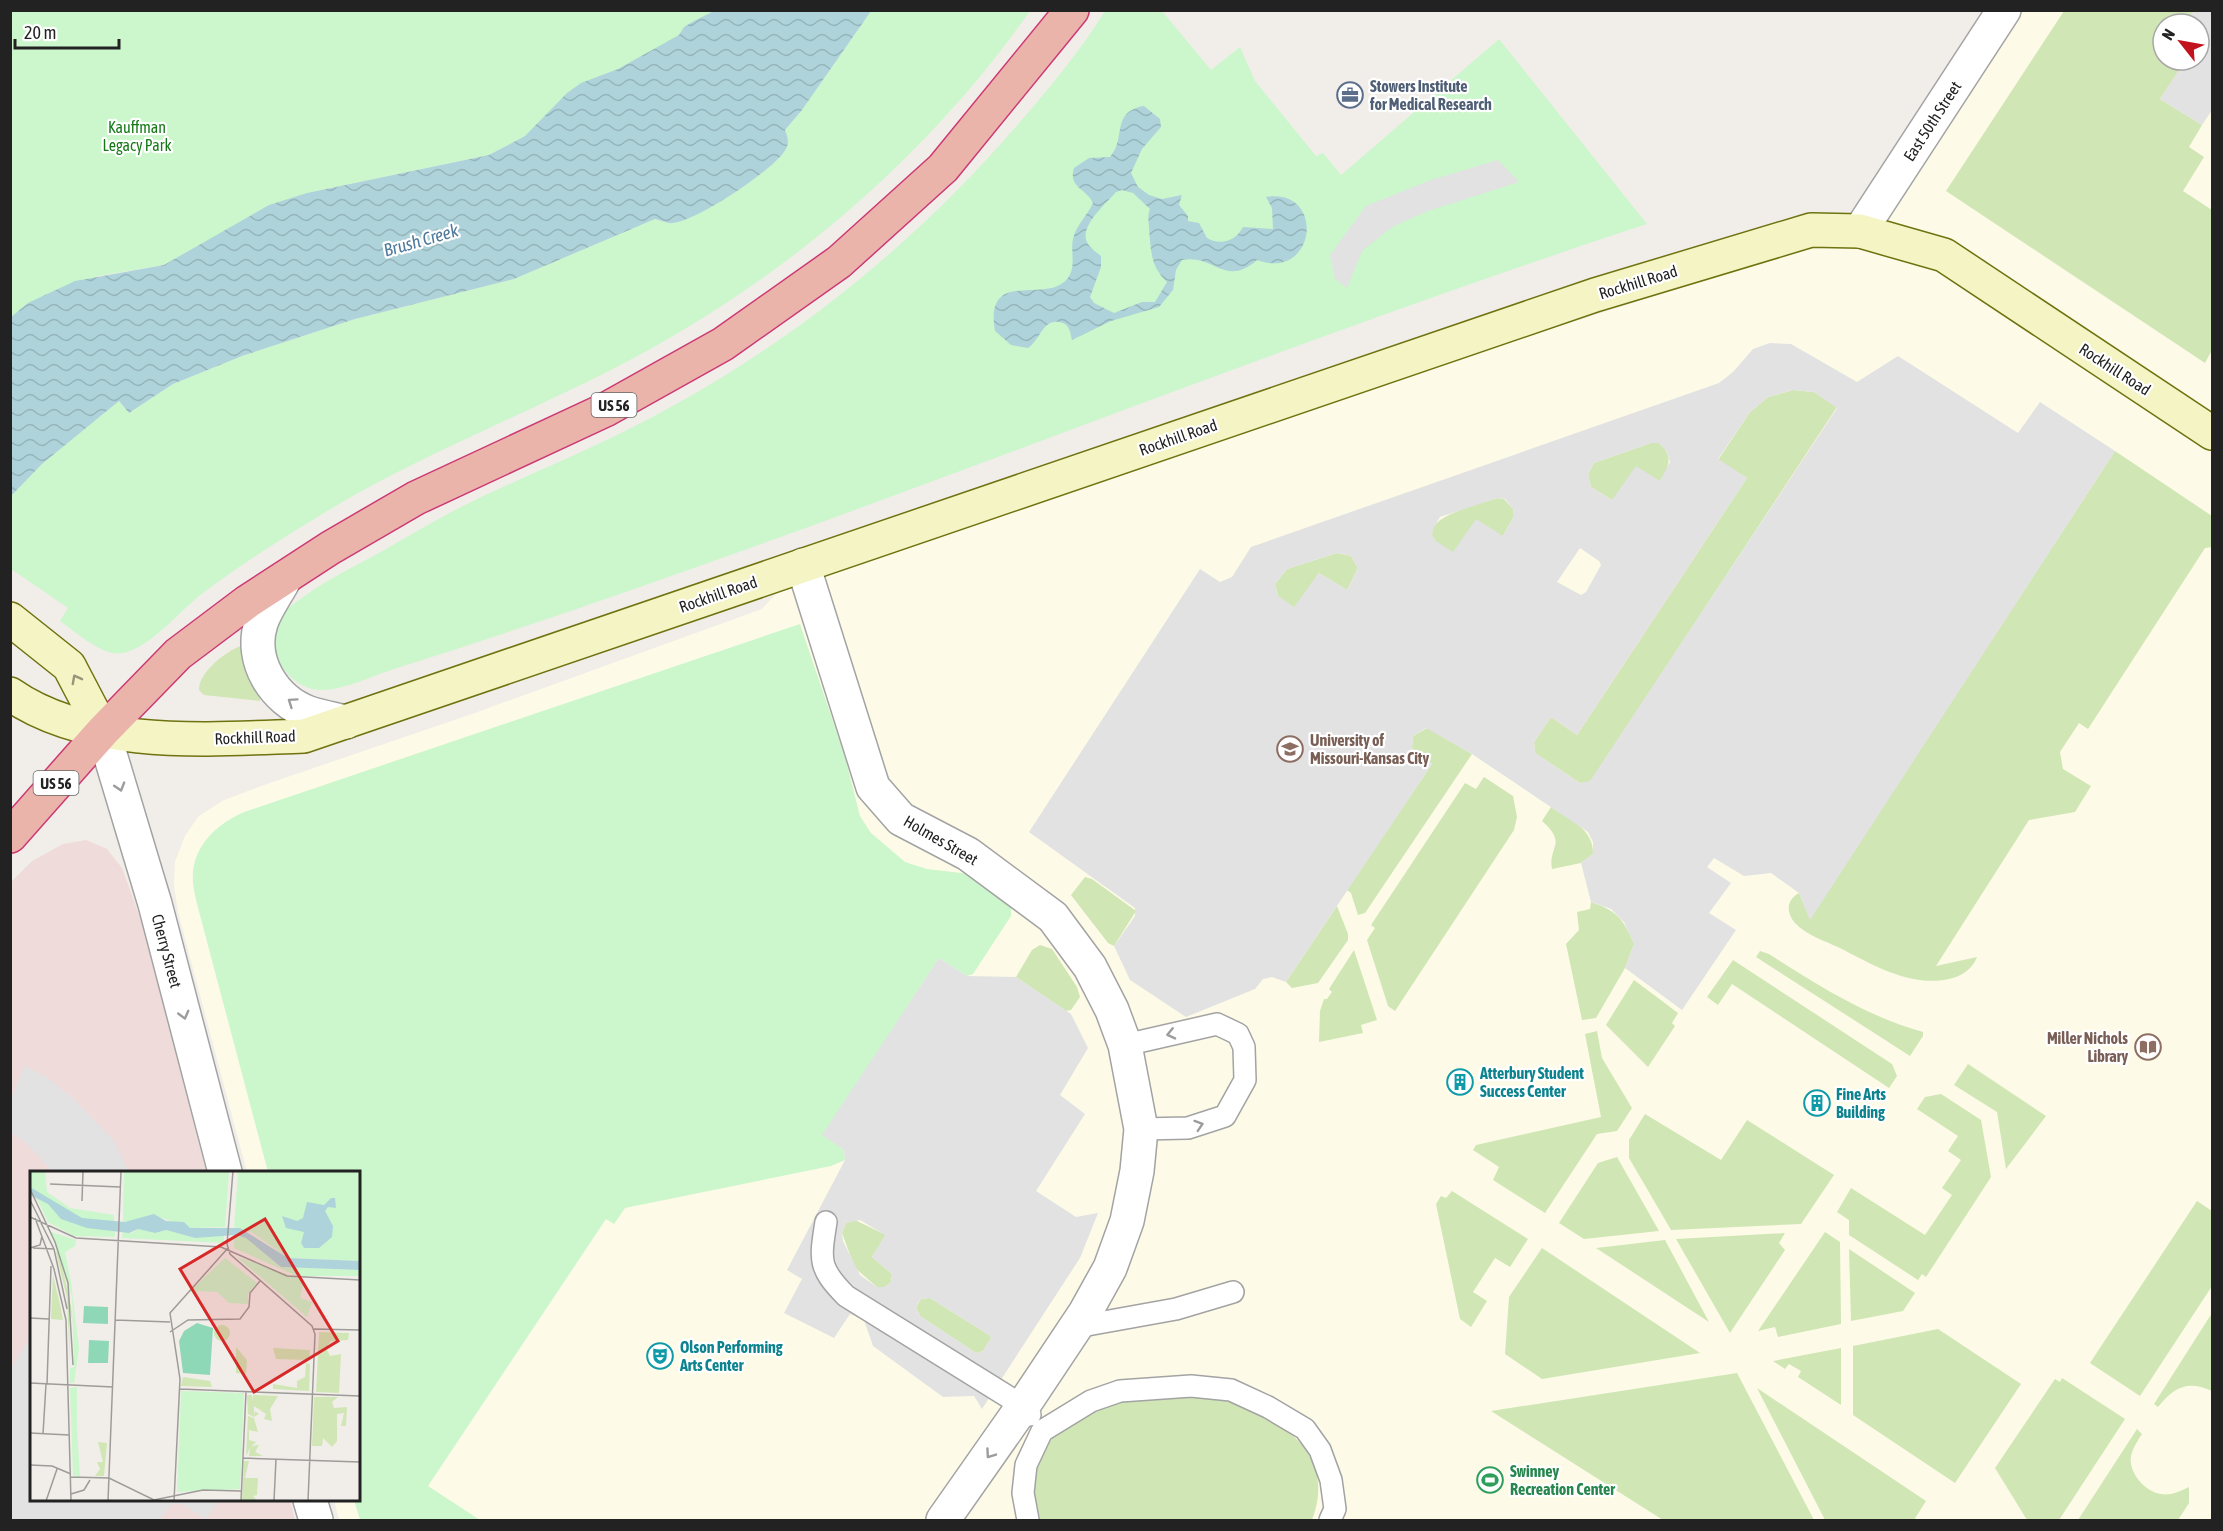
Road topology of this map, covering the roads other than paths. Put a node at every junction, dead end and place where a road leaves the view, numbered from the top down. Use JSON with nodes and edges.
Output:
{"nodes":[{"id":1,"x":1072,"y":10,"type":"edge"},
{"id":2,"x":2004,"y":10,"type":"edge"},
{"id":3,"x":1860,"y":231,"type":"junction"},
{"id":4,"x":2212,"y":433,"type":"edge"},
{"id":5,"x":803,"y":565,"type":"junction"},
{"id":6,"x":285,"y":578,"type":"junction"},
{"id":7,"x":10,"y":619,"type":"edge"},
{"id":8,"x":10,"y":694,"type":"edge"},
{"id":9,"x":346,"y":722,"type":"junction"},
{"id":10,"x":103,"y":731,"type":"junction"},
{"id":11,"x":10,"y":836,"type":"edge"},
{"id":12,"x":1125,"y":1045,"type":"junction"},
{"id":13,"x":1141,"y":1129,"type":"junction"},
{"id":14,"x":224,"y":1171,"type":"edge"},
{"id":15,"x":826,"y":1222,"type":"dead end"},
{"id":16,"x":1233,"y":1292,"type":"dead end"},
{"id":17,"x":1076,"y":1327,"type":"junction"},
{"id":18,"x":1033,"y":1418,"type":"junction"},
{"id":19,"x":310,"y":1501,"type":"edge"},
{"id":20,"x":316,"y":1521,"type":"edge"},
{"id":21,"x":944,"y":1521,"type":"edge"},
{"id":22,"x":1028,"y":1521,"type":"edge"},
{"id":23,"x":1330,"y":1521,"type":"edge"}],
"edges":[{"from":1,"to":6,"type":"highway","number":"US 56"},
{"from":2,"to":3,"type":"street","name":"East 50th Street"},
{"from":3,"to":4,"type":"main road","name":"Rockhill Road"},
{"from":3,"to":5,"type":"main road","name":"Rockhill Road"},
{"from":5,"to":9,"type":"main road","name":"Rockhill Road"},
{"from":5,"to":12,"type":"street","name":"Holmes Street"},
{"from":9,"to":6,"type":"street","one_way":true},
{"from":6,"to":10,"type":"highway","number":"US 56"},
{"from":10,"to":7,"type":"main road","one_way":true},
{"from":8,"to":10,"type":"main road","name":"Rockhill Road"},
{"from":9,"to":10,"type":"main road","name":"Rockhill Road"},
{"from":10,"to":11,"type":"highway","number":"US 56"},
{"from":10,"to":14,"type":"street","name":"Cherry Street","one_way":true},
{"from":12,"to":13,"type":"street"},
{"from":13,"to":12,"type":"lane","one_way":true},
{"from":13,"to":17,"type":"street"},
{"from":15,"to":18,"type":"lane"},
{"from":16,"to":17,"type":"lane"},
{"from":17,"to":18,"type":"street"},
{"from":18,"to":21,"type":"street","one_way":true},
{"from":18,"to":22,"type":"lane"},
{"from":18,"to":23,"type":"lane"},
{"from":19,"to":20,"type":"street"}]}
